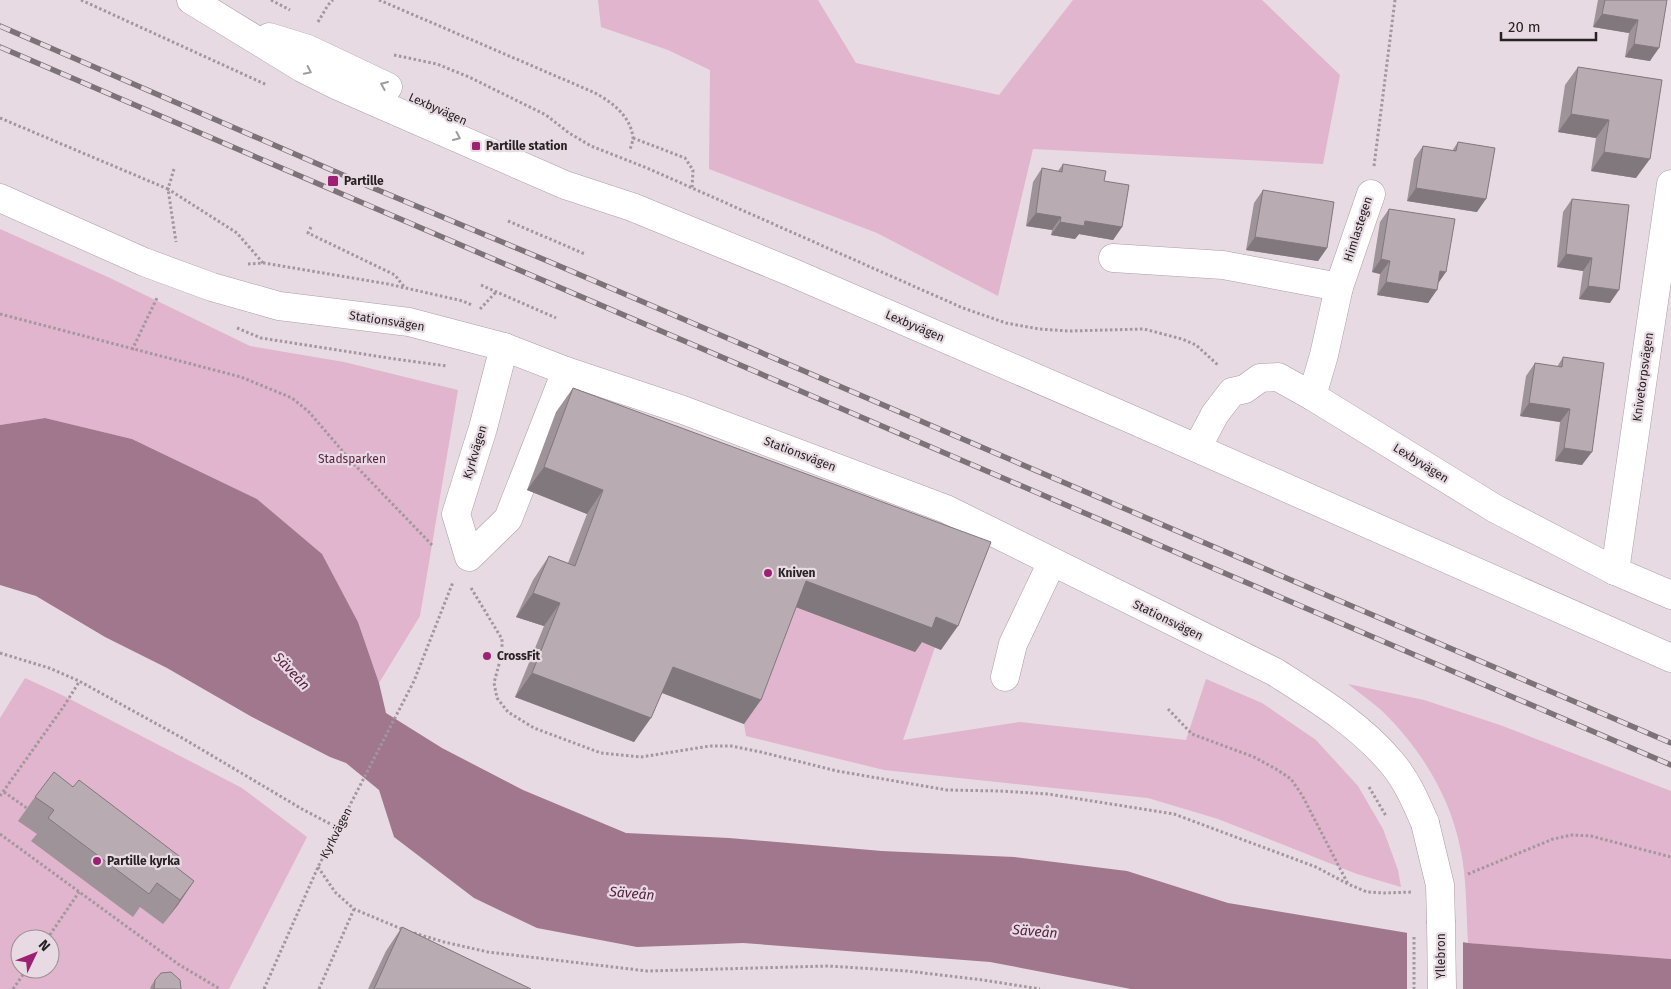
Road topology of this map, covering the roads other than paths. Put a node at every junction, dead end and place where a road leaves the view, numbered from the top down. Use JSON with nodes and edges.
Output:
{"nodes":[{"id":1,"x":191,"y":0,"type":"edge"},
{"id":2,"x":1671,"y":184,"type":"edge"},
{"id":3,"x":1370,"y":194,"type":"road end"},
{"id":4,"x":0,"y":198,"type":"edge"},
{"id":5,"x":1113,"y":258,"type":"dead end"},
{"id":6,"x":1339,"y":287,"type":"junction"},
{"id":7,"x":504,"y":347,"type":"junction"},
{"id":8,"x":566,"y":371,"type":"junction"},
{"id":9,"x":1312,"y":396,"type":"junction"},
{"id":10,"x":1197,"y":448,"type":"junction"},
{"id":11,"x":1052,"y":562,"type":"junction"},
{"id":12,"x":1615,"y":571,"type":"junction"},
{"id":13,"x":1671,"y":594,"type":"edge"},
{"id":14,"x":1671,"y":658,"type":"edge"},
{"id":15,"x":1005,"y":677,"type":"dead end"},
{"id":16,"x":1441,"y":923,"type":"joint"},
{"id":17,"x":1442,"y":989,"type":"edge"}],
"edges":[{"from":1,"to":10,"type":"street","name":"Lexbyvägen"},
{"from":2,"to":12,"type":"street","name":"Knivetorpsvägen"},
{"from":3,"to":6,"type":"street","name":"Himlastegen"},
{"from":4,"to":7,"type":"street","name":"Stationsvägen"},
{"from":5,"to":6,"type":"street"},
{"from":6,"to":9,"type":"street","name":"Himlastegen"},
{"from":7,"to":8,"type":"street","name":"Stationsvägen"},
{"from":7,"to":8,"type":"street","name":"Kyrkvägen"},
{"from":8,"to":11,"type":"street","name":"Stationsvägen"},
{"from":9,"to":10,"type":"street","name":"Lexbyvägen"},
{"from":9,"to":12,"type":"street","name":"Lexbyvägen"},
{"from":10,"to":14,"type":"street","name":"Lexbyvägen"},
{"from":11,"to":15,"type":"street"},
{"from":11,"to":16,"type":"street","name":"Stationsvägen","bridge":true},
{"from":12,"to":13,"type":"street","name":"Lexbyvägen"},
{"from":16,"to":17,"type":"street","name":"Yllebron"}]}
